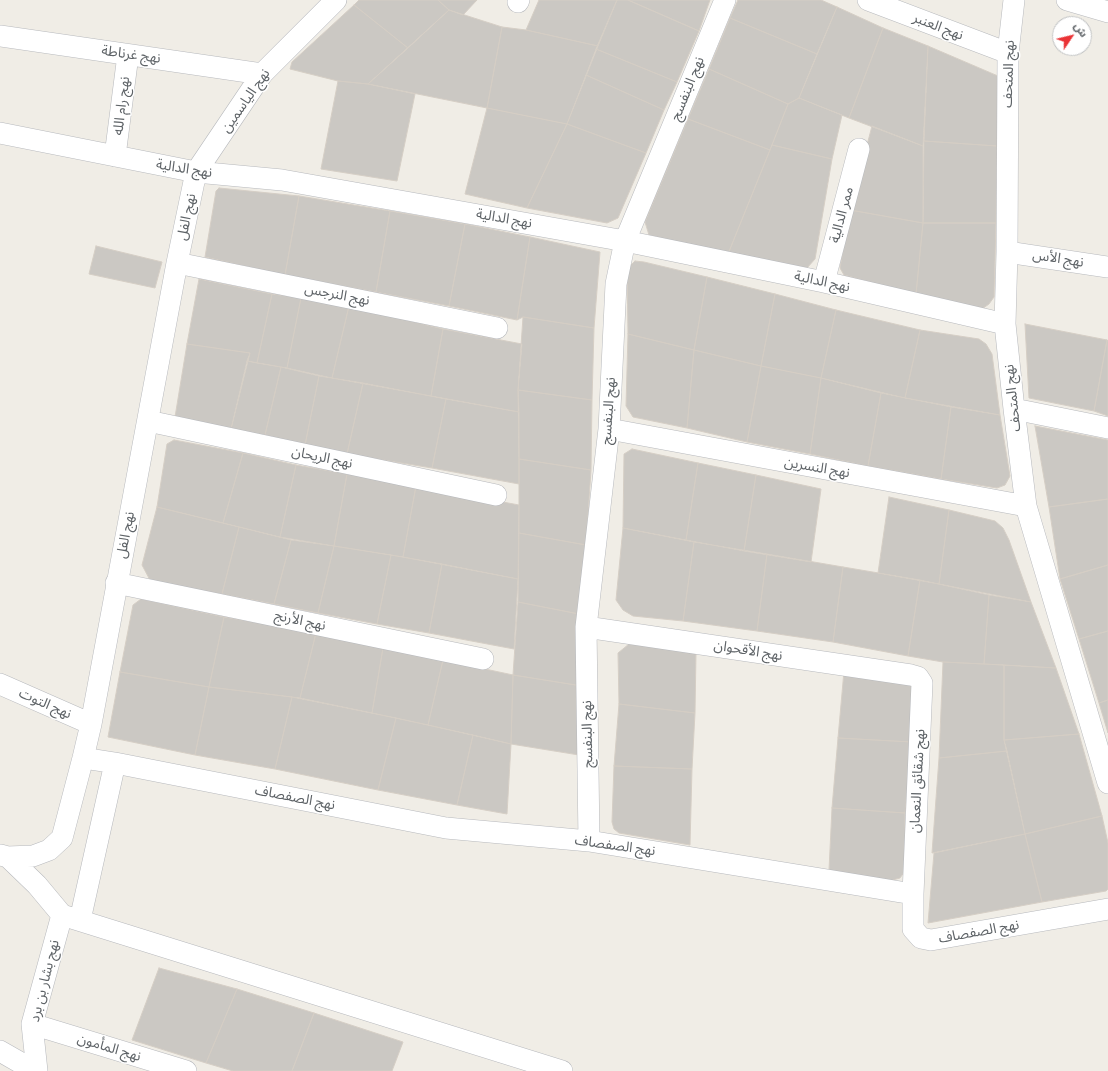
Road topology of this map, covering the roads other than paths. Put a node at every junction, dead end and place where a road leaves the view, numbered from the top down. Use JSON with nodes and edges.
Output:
{"nodes":[{"id":1,"x":336,"y":0,"type":"edge"},
{"id":2,"x":725,"y":0,"type":"edge"},
{"id":3,"x":868,"y":0,"type":"edge"},
{"id":4,"x":1014,"y":0,"type":"edge"},
{"id":5,"x":1067,"y":0,"type":"edge"},
{"id":6,"x":1108,"y":12,"type":"edge"},
{"id":7,"x":0,"y":36,"type":"edge"},
{"id":8,"x":1008,"y":53,"type":"junction"},
{"id":9,"x":128,"y":55,"type":"junction"},
{"id":10,"x":262,"y":74,"type":"junction"},
{"id":11,"x":0,"y":133,"type":"edge"},
{"id":12,"x":859,"y":149,"type":"dead end"},
{"id":13,"x":115,"y":156,"type":"junction"},
{"id":14,"x":196,"y":172,"type":"junction"},
{"id":15,"x":625,"y":241,"type":"junction"},
{"id":16,"x":1007,"y":252,"type":"junction"},
{"id":17,"x":177,"y":263,"type":"junction"},
{"id":18,"x":1108,"y":267,"type":"edge"},
{"id":19,"x":824,"y":282,"type":"junction"},
{"id":20,"x":1005,"y":324,"type":"junction"},
{"id":21,"x":497,"y":328,"type":"dead end"},
{"id":22,"x":1014,"y":409,"type":"junction"},
{"id":23,"x":148,"y":421,"type":"junction"},
{"id":24,"x":1108,"y":428,"type":"edge"},
{"id":25,"x":609,"y":429,"type":"junction"},
{"id":26,"x":496,"y":494,"type":"dead end"},
{"id":27,"x":1026,"y":506,"type":"junction"},
{"id":28,"x":116,"y":583,"type":"junction"},
{"id":29,"x":586,"y":627,"type":"junction"},
{"id":30,"x":483,"y":659,"type":"dead end"},
{"id":31,"x":911,"y":675,"type":"joint"},
{"id":32,"x":0,"y":684,"type":"edge"},
{"id":33,"x":91,"y":724,"type":"junction"},
{"id":34,"x":83,"y":758,"type":"junction"},
{"id":35,"x":115,"y":763,"type":"junction"},
{"id":36,"x":1108,"y":784,"type":"edge"},
{"id":37,"x":589,"y":842,"type":"junction"},
{"id":38,"x":4,"y":856,"type":"edge"},
{"id":39,"x":913,"y":894,"type":"junction"},
{"id":40,"x":1108,"y":908,"type":"edge"},
{"id":41,"x":71,"y":917,"type":"junction"},
{"id":42,"x":32,"y":1024,"type":"junction"},
{"id":43,"x":0,"y":1051,"type":"edge"},
{"id":44,"x":36,"y":1071,"type":"edge"},
{"id":45,"x":186,"y":1071,"type":"edge"},
{"id":46,"x":562,"y":1071,"type":"edge"}],
"edges":[{"from":1,"to":10,"type":"street","name":"نهج الياسمين"},
{"from":2,"to":15,"type":"street","name":"نهج البنفسج"},
{"from":3,"to":8,"type":"street","name":"نهج العنبر"},
{"from":4,"to":8,"type":"street","name":"نهج المتحف"},
{"from":5,"to":6,"type":"street"},
{"from":7,"to":9,"type":"street","name":"نهج غرناطة"},
{"from":8,"to":16,"type":"street","name":"نهج المتحف"},
{"from":9,"to":10,"type":"street","name":"نهج غرناطة"},
{"from":9,"to":13,"type":"street","name":"نهج رام الله"},
{"from":10,"to":14,"type":"street","name":"نهج الياسمين"},
{"from":11,"to":13,"type":"street","name":"نهج الدالية"},
{"from":12,"to":19,"type":"street","name":"ممر الدالية"},
{"from":13,"to":14,"type":"street","name":"نهج الدالية"},
{"from":14,"to":15,"type":"street","name":"نهج الدالية"},
{"from":14,"to":17,"type":"street","name":"نهج الفل"},
{"from":15,"to":19,"type":"street","name":"نهج الدالية"},
{"from":15,"to":25,"type":"street","name":"نهج البنفسج"},
{"from":16,"to":18,"type":"street","name":"نهج الأس"},
{"from":16,"to":20,"type":"street","name":"نهج المتحف"},
{"from":17,"to":21,"type":"street","name":"نهج النرجس"},
{"from":17,"to":23,"type":"street","name":"نهج الفل"},
{"from":19,"to":20,"type":"street","name":"نهج الدالية"},
{"from":20,"to":22,"type":"street","name":"نهج المتحف"},
{"from":22,"to":24,"type":"street"},
{"from":22,"to":27,"type":"street","name":"نهج المتحف"},
{"from":23,"to":26,"type":"street","name":"نهج الريحان"},
{"from":23,"to":28,"type":"street","name":"نهج الفل"},
{"from":25,"to":27,"type":"street","name":"نهج النسرين"},
{"from":25,"to":29,"type":"street","name":"نهج البنفسج"},
{"from":27,"to":36,"type":"street","name":"نهج المتحف"},
{"from":28,"to":30,"type":"street","name":"نهج الأرنج"},
{"from":28,"to":33,"type":"street","name":"نهج الفل"},
{"from":29,"to":31,"type":"street","name":"نهج الأقحوان"},
{"from":29,"to":37,"type":"street","name":"نهج البنفسج"},
{"from":31,"to":39,"type":"street","name":"نهج شقائق النعمان"},
{"from":32,"to":33,"type":"street","name":"نهج التوت"},
{"from":33,"to":34,"type":"street","name":"نهج الفل"},
{"from":34,"to":35,"type":"street","name":"نهج الصفصاف"},
{"from":34,"to":38,"type":"street","name":"نهج الفل"},
{"from":35,"to":37,"type":"street","name":"نهج الصفصاف"},
{"from":35,"to":41,"type":"street","name":"نهج بشار بن برد"},
{"from":37,"to":39,"type":"street","name":"نهج الصفصاف"},
{"from":38,"to":41,"type":"street"},
{"from":39,"to":40,"type":"street","name":"نهج الصفصاف"},
{"from":41,"to":42,"type":"street","name":"نهج بشار بن برد"},
{"from":41,"to":46,"type":"street"},
{"from":42,"to":44,"type":"street","name":"نهج بشار بن برد"},
{"from":42,"to":45,"type":"street","name":"نهج المأمون"},
{"from":43,"to":44,"type":"street"}]}
